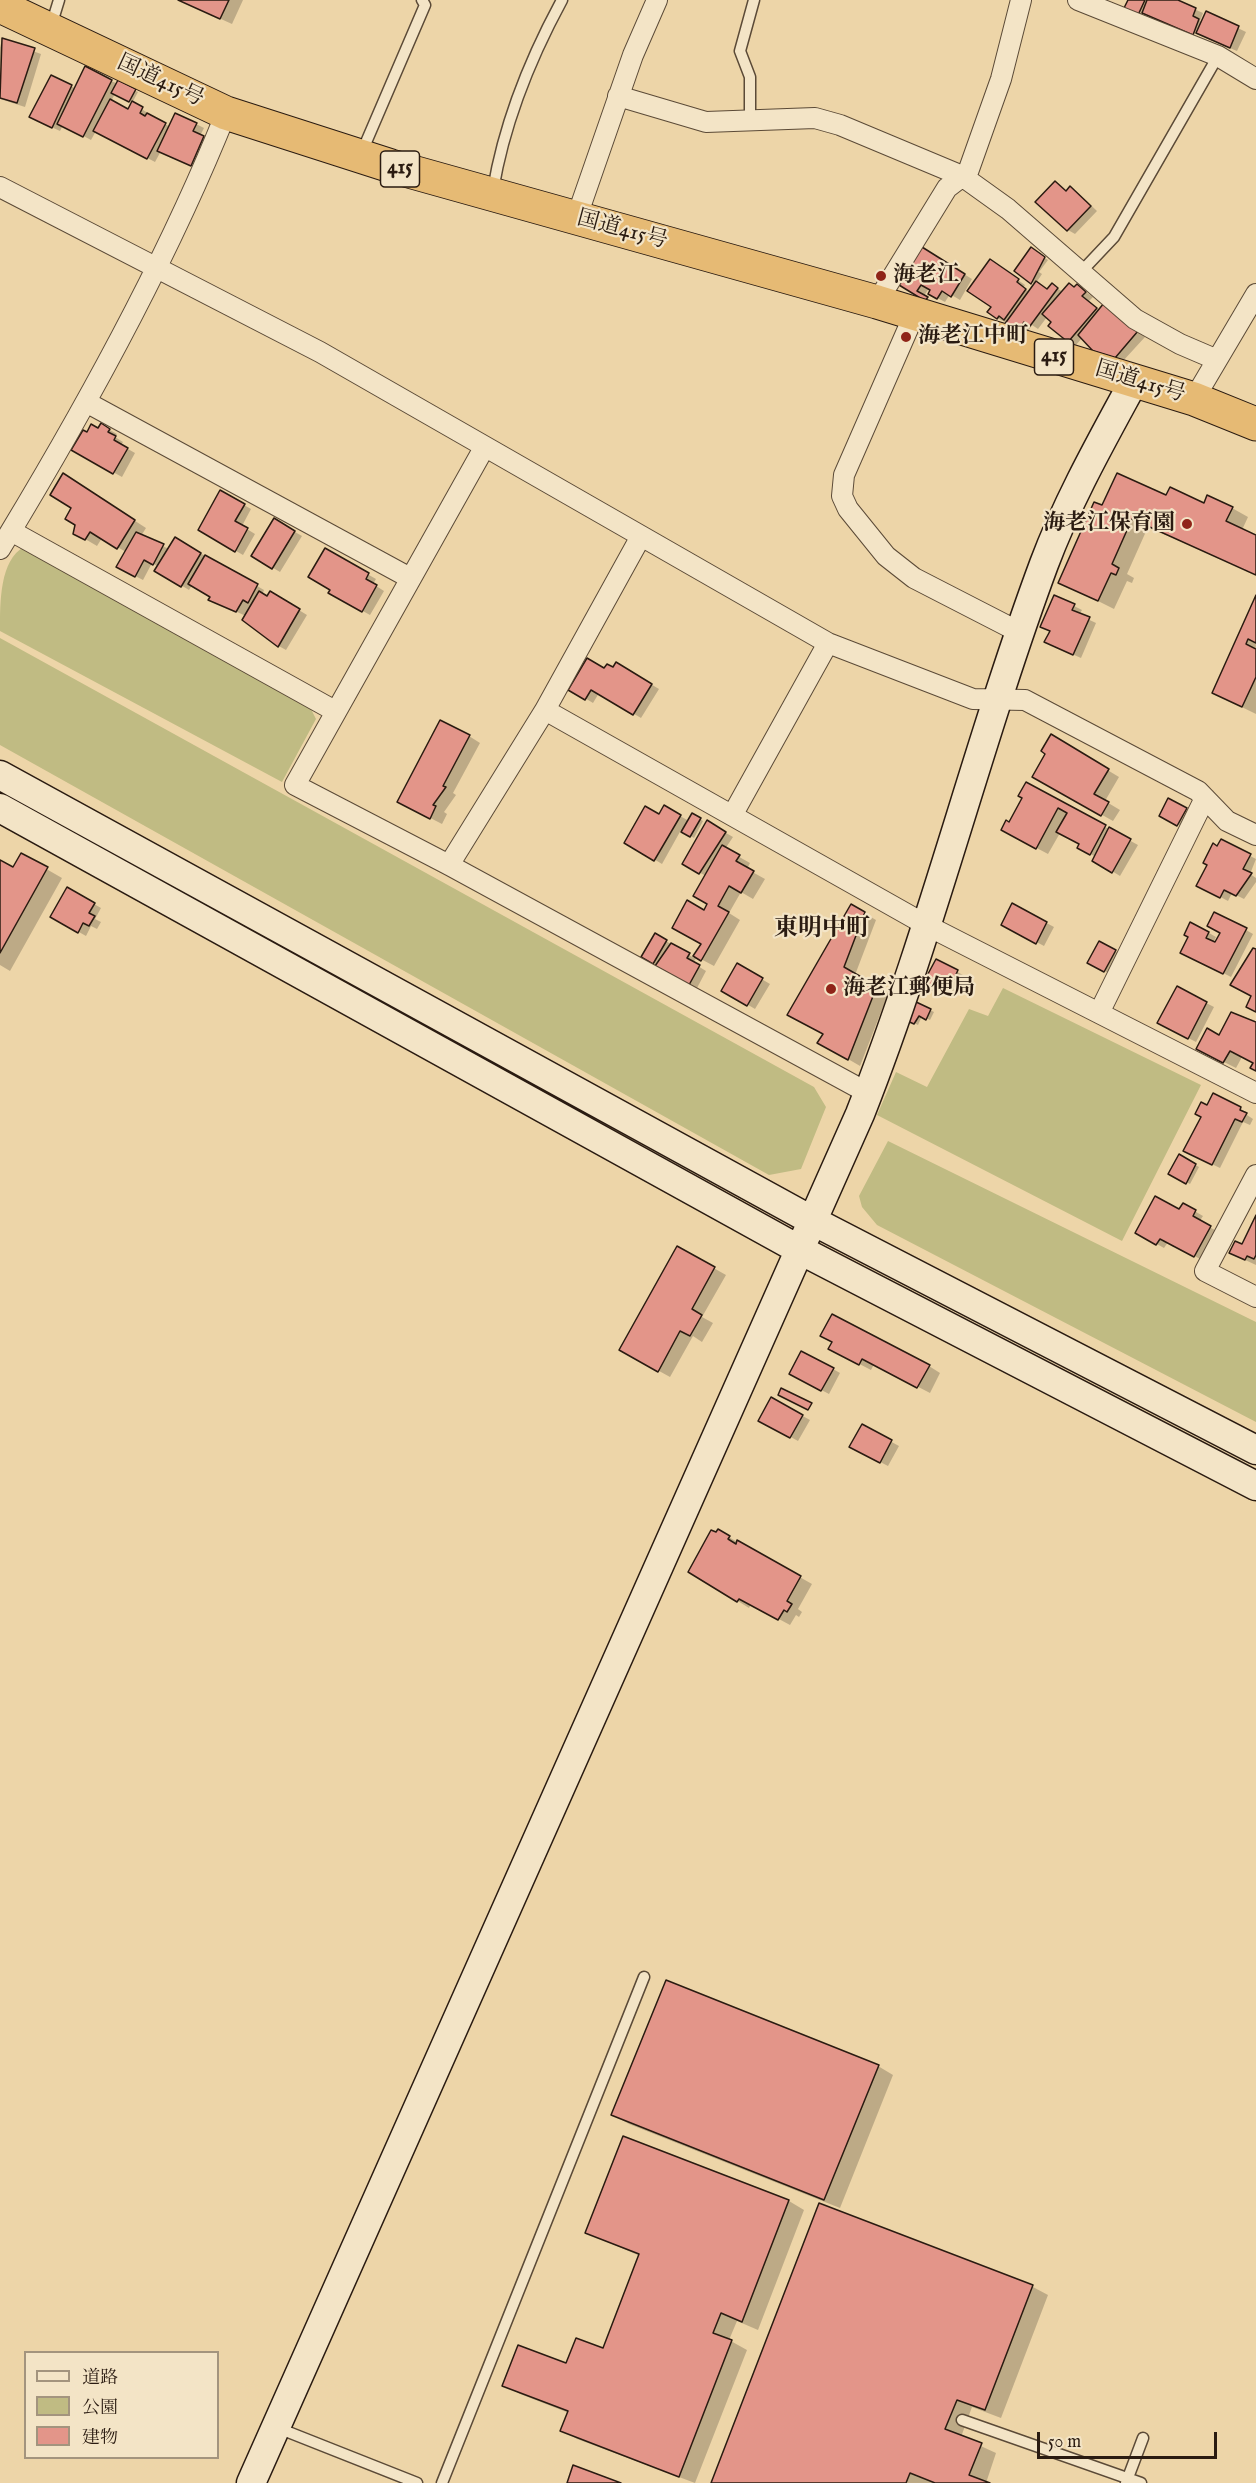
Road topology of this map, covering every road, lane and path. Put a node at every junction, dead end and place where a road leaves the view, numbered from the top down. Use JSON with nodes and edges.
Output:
{"nodes":[{"id":1,"x":422,"y":0,"type":"edge"},
{"id":2,"x":562,"y":0,"type":"edge"},
{"id":3,"x":657,"y":0,"type":"edge"},
{"id":4,"x":754,"y":0,"type":"edge"},
{"id":5,"x":1021,"y":0,"type":"edge"},
{"id":6,"x":1078,"y":0,"type":"edge"},
{"id":7,"x":0,"y":6,"type":"edge"},
{"id":8,"x":54,"y":15,"type":"edge"},
{"id":9,"x":1218,"y":56,"type":"junction"},
{"id":10,"x":1256,"y":79,"type":"edge"},
{"id":11,"x":618,"y":96,"type":"junction"},
{"id":12,"x":226,"y":113,"type":"junction"},
{"id":13,"x":750,"y":120,"type":"junction"},
{"id":14,"x":360,"y":156,"type":"junction"},
{"id":15,"x":962,"y":176,"type":"junction"},
{"id":16,"x":0,"y":187,"type":"edge"},
{"id":17,"x":493,"y":195,"type":"junction"},
{"id":18,"x":576,"y":219,"type":"junction"},
{"id":19,"x":161,"y":255,"type":"junction"},
{"id":20,"x":1080,"y":273,"type":"junction"},
{"id":21,"x":1256,"y":294,"type":"edge"},
{"id":22,"x":877,"y":302,"type":"junction"},
{"id":23,"x":915,"y":315,"type":"junction"},
{"id":24,"x":1215,"y":359,"type":"junction"},
{"id":25,"x":1134,"y":381,"type":"junction"},
{"id":26,"x":1194,"y":399,"type":"junction"},
{"id":27,"x":86,"y":402,"type":"junction"},
{"id":28,"x":1256,"y":424,"type":"edge"},
{"id":29,"x":484,"y":448,"type":"junction"},
{"id":30,"x":11,"y":531,"type":"junction"},
{"id":31,"x":640,"y":538,"type":"junction"},
{"id":32,"x":0,"y":549,"type":"edge"},
{"id":33,"x":410,"y":578,"type":"junction"},
{"id":34,"x":1021,"y":633,"type":"junction"},
{"id":35,"x":828,"y":643,"type":"junction"},
{"id":36,"x":999,"y":699,"type":"junction"},
{"id":37,"x":545,"y":710,"type":"junction"},
{"id":38,"x":335,"y":711,"type":"junction"},
{"id":39,"x":0,"y":775,"type":"edge"},
{"id":40,"x":1205,"y":798,"type":"junction"},
{"id":41,"x":0,"y":808,"type":"edge"},
{"id":42,"x":733,"y":814,"type":"junction"},
{"id":43,"x":1256,"y":835,"type":"edge"},
{"id":44,"x":449,"y":865,"type":"junction"},
{"id":45,"x":928,"y":926,"type":"junction"},
{"id":46,"x":1099,"y":1013,"type":"junction"},
{"id":47,"x":868,"y":1093,"type":"junction"},
{"id":48,"x":1256,"y":1093,"type":"edge"},
{"id":49,"x":1256,"y":1175,"type":"edge"},
{"id":50,"x":813,"y":1221,"type":"junction"},
{"id":51,"x":800,"y":1250,"type":"junction"},
{"id":52,"x":1256,"y":1297,"type":"edge"},
{"id":53,"x":1256,"y":1450,"type":"edge"},
{"id":54,"x":1256,"y":1485,"type":"edge"},
{"id":55,"x":644,"y":1977,"type":"dead end"},
{"id":56,"x":962,"y":2420,"type":"dead end"},
{"id":57,"x":276,"y":2427,"type":"junction"},
{"id":58,"x":1143,"y":2438,"type":"dead end"},
{"id":59,"x":1127,"y":2481,"type":"edge"},
{"id":60,"x":251,"y":2483,"type":"edge"},
{"id":61,"x":417,"y":2483,"type":"edge"},
{"id":62,"x":442,"y":2483,"type":"edge"},
{"id":63,"x":1140,"y":2483,"type":"edge"}],
"edges":[{"from":1,"to":14,"type":"lane"},
{"from":2,"to":17,"type":"lane"},
{"from":3,"to":11,"type":"street"},
{"from":4,"to":13,"type":"lane"},
{"from":5,"to":15,"type":"street"},
{"from":6,"to":9,"type":"street"},
{"from":7,"to":8,"type":"highway","name":"国道415号","number":"415"},
{"from":8,"to":12,"type":"highway","name":"国道415号","number":"415"},
{"from":9,"to":10,"type":"street"},
{"from":9,"to":20,"type":"lane"},
{"from":11,"to":13,"type":"street"},
{"from":11,"to":18,"type":"street"},
{"from":12,"to":14,"type":"highway","name":"国道415号","number":"415"},
{"from":12,"to":19,"type":"street"},
{"from":13,"to":15,"type":"street"},
{"from":14,"to":17,"type":"highway","name":"国道415号","number":"415"},
{"from":15,"to":20,"type":"street"},
{"from":15,"to":22,"type":"street"},
{"from":16,"to":19,"type":"street"},
{"from":17,"to":18,"type":"highway","name":"国道415号","number":"415"},
{"from":18,"to":22,"type":"highway","name":"国道415号","number":"415"},
{"from":19,"to":27,"type":"street"},
{"from":19,"to":29,"type":"street"},
{"from":20,"to":24,"type":"street"},
{"from":21,"to":24,"type":"street"},
{"from":22,"to":23,"type":"highway","name":"国道415号","number":"415"},
{"from":23,"to":25,"type":"highway","name":"国道415号","number":"415"},
{"from":23,"to":34,"type":"street"},
{"from":24,"to":26,"type":"street"},
{"from":25,"to":26,"type":"highway","name":"国道415号","number":"415"},
{"from":25,"to":34,"type":"street"},
{"from":26,"to":28,"type":"highway","name":"国道415号","number":"415"},
{"from":27,"to":30,"type":"street"},
{"from":27,"to":33,"type":"street"},
{"from":29,"to":31,"type":"street"},
{"from":29,"to":33,"type":"street"},
{"from":30,"to":32,"type":"street"},
{"from":30,"to":38,"type":"street"},
{"from":31,"to":35,"type":"street"},
{"from":31,"to":37,"type":"street"},
{"from":33,"to":38,"type":"street"},
{"from":34,"to":36,"type":"street"},
{"from":35,"to":36,"type":"street"},
{"from":35,"to":42,"type":"street"},
{"from":36,"to":40,"type":"street"},
{"from":36,"to":45,"type":"street"},
{"from":37,"to":42,"type":"street"},
{"from":37,"to":44,"type":"street"},
{"from":38,"to":44,"type":"street"},
{"from":39,"to":50,"type":"street"},
{"from":40,"to":43,"type":"street"},
{"from":40,"to":46,"type":"street"},
{"from":41,"to":51,"type":"street"},
{"from":42,"to":45,"type":"street"},
{"from":44,"to":47,"type":"street"},
{"from":45,"to":46,"type":"street"},
{"from":45,"to":47,"type":"street"},
{"from":46,"to":48,"type":"street"},
{"from":47,"to":50,"type":"street"},
{"from":49,"to":52,"type":"street"},
{"from":50,"to":51,"type":"street"},
{"from":50,"to":53,"type":"street"},
{"from":51,"to":54,"type":"street"},
{"from":51,"to":57,"type":"street"},
{"from":55,"to":62,"type":"lane"},
{"from":56,"to":59,"type":"lane"},
{"from":57,"to":60,"type":"street"},
{"from":57,"to":61,"type":"lane"},
{"from":58,"to":59,"type":"lane"},
{"from":59,"to":63,"type":"lane"}]}
